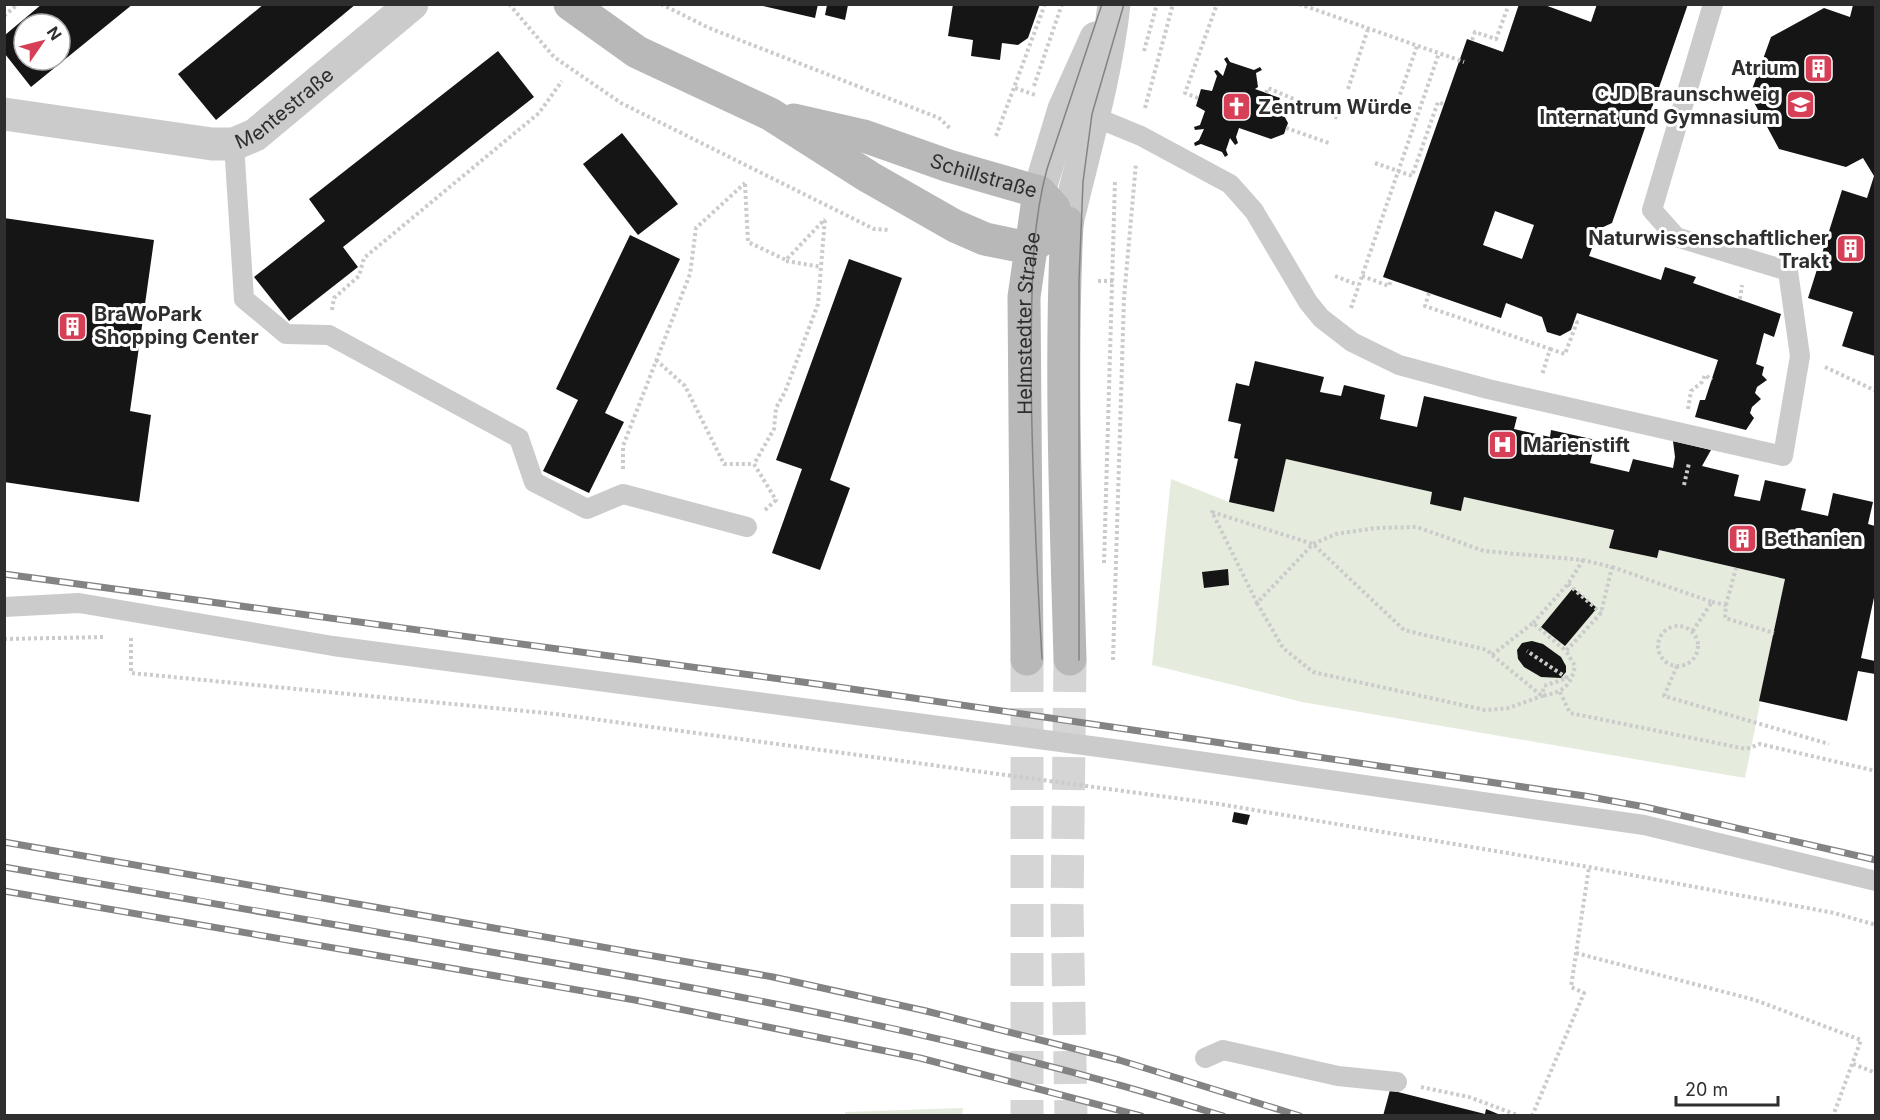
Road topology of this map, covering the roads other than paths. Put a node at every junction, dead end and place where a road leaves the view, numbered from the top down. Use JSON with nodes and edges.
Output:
{"nodes":[{"id":1,"x":412,"y":4,"type":"edge"},
{"id":2,"x":570,"y":4,"type":"edge"},
{"id":3,"x":1114,"y":4,"type":"edge"},
{"id":4,"x":1713,"y":4,"type":"edge"},
{"id":5,"x":1078,"y":111,"type":"junction"},
{"id":6,"x":4,"y":114,"type":"edge"},
{"id":7,"x":770,"y":114,"type":"junction"},
{"id":8,"x":234,"y":144,"type":"junction"},
{"id":9,"x":1039,"y":192,"type":"junction"},
{"id":10,"x":1067,"y":223,"type":"junction"},
{"id":11,"x":1029,"y":248,"type":"junction"},
{"id":12,"x":747,"y":527,"type":"road end"},
{"id":13,"x":4,"y":607,"type":"edge"},
{"id":14,"x":1027,"y":659,"type":"tunnel mouth"},
{"id":15,"x":1070,"y":659,"type":"tunnel mouth"},
{"id":16,"x":1875,"y":881,"type":"edge"},
{"id":17,"x":1206,"y":1058,"type":"dead end"},
{"id":18,"x":1397,"y":1082,"type":"road end"}],
"edges":[{"from":1,"to":8,"type":"street","name":"Mentestraße"},
{"from":2,"to":7,"type":"main road","name":"Schillstraße"},
{"from":3,"to":5,"type":"street","name":"Helmstedter Straße"},
{"from":4,"to":5,"type":"lane"},
{"from":5,"to":9,"type":"street","name":"Helmstedter Straße"},
{"from":5,"to":10,"type":"street","name":"Helmstedter Straße"},
{"from":6,"to":8,"type":"street","name":"Mentestraße"},
{"from":7,"to":9,"type":"main road","name":"Schillstraße"},
{"from":7,"to":11,"type":"main road","name":"Schillstraße"},
{"from":8,"to":12,"type":"lane"},
{"from":9,"to":10,"type":"main road","name":"Schillstraße"},
{"from":9,"to":11,"type":"main road","name":"Helmstedter Straße"},
{"from":10,"to":11,"type":"main road"},
{"from":10,"to":15,"type":"main road","name":"Helmstedter Straße"},
{"from":11,"to":14,"type":"main road","name":"Helmstedter Straße"},
{"from":13,"to":16,"type":"lane"},
{"from":17,"to":18,"type":"lane"}]}
